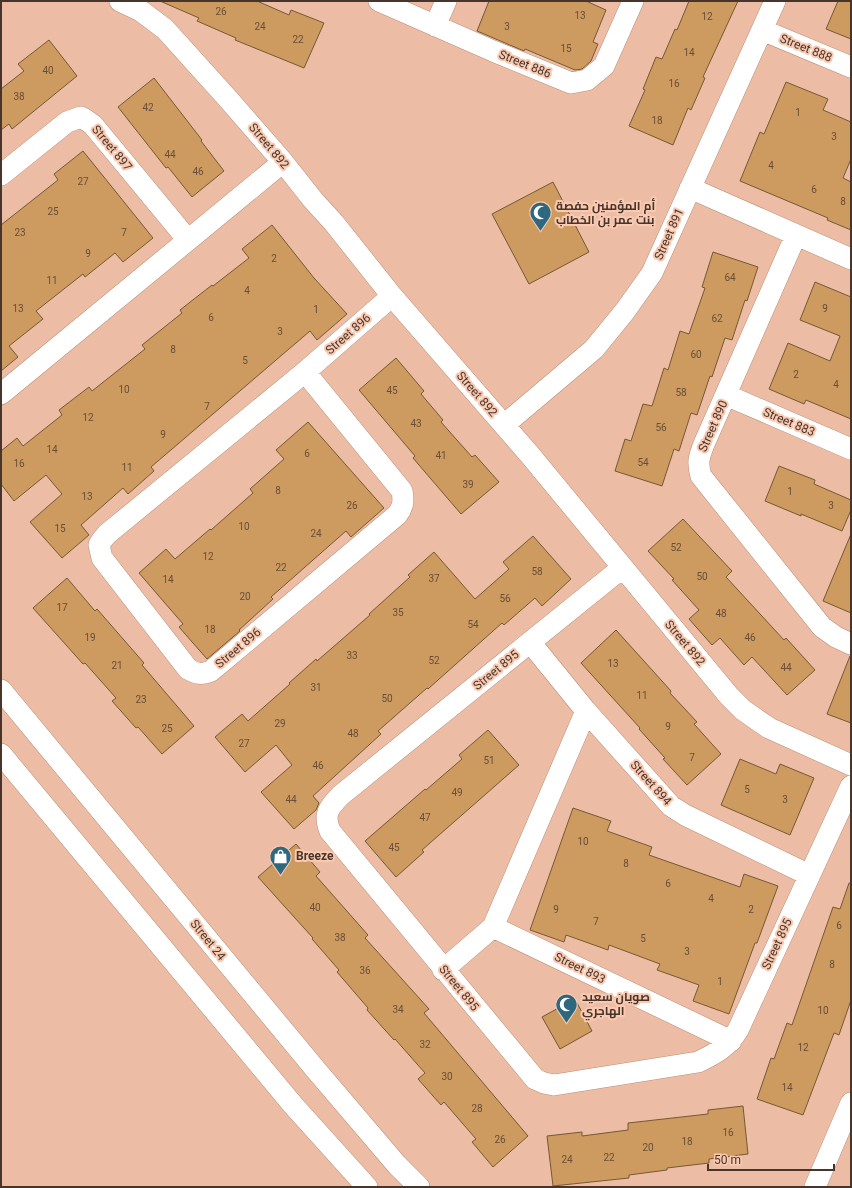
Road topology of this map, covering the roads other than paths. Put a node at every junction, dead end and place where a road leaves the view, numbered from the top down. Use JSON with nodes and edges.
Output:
{"nodes":[{"id":1,"x":120,"y":1,"type":"edge"},
{"id":2,"x":379,"y":1,"type":"edge"},
{"id":3,"x":446,"y":1,"type":"edge"},
{"id":4,"x":633,"y":1,"type":"edge"},
{"id":5,"x":775,"y":1,"type":"edge"},
{"id":6,"x":435,"y":26,"type":"junction"},
{"id":7,"x":762,"y":30,"type":"junction"},
{"id":8,"x":851,"y":66,"type":"edge"},
{"id":9,"x":283,"y":162,"type":"junction"},
{"id":10,"x":1,"y":174,"type":"edge"},
{"id":11,"x":690,"y":188,"type":"junction"},
{"id":12,"x":796,"y":235,"type":"junction"},
{"id":13,"x":188,"y":240,"type":"junction"},
{"id":14,"x":851,"y":258,"type":"edge"},
{"id":15,"x":392,"y":296,"type":"junction"},
{"id":16,"x":305,"y":372,"type":"junction"},
{"id":17,"x":1,"y":394,"type":"edge"},
{"id":18,"x":726,"y":395,"type":"junction"},
{"id":19,"x":504,"y":425,"type":"junction"},
{"id":20,"x":851,"y":449,"type":"edge"},
{"id":21,"x":622,"y":568,"type":"junction"},
{"id":22,"x":530,"y":642,"type":"junction"},
{"id":23,"x":851,"y":644,"type":"edge"},
{"id":24,"x":1,"y":690,"type":"edge"},
{"id":25,"x":586,"y":711,"type":"junction"},
{"id":26,"x":1,"y":754,"type":"edge"},
{"id":27,"x":851,"y":765,"type":"edge"},
{"id":28,"x":851,"y":786,"type":"edge"},
{"id":29,"x":809,"y":875,"type":"junction"},
{"id":30,"x":493,"y":927,"type":"junction"},
{"id":31,"x":443,"y":970,"type":"junction"},
{"id":32,"x":731,"y":1041,"type":"junction"},
{"id":33,"x":851,"y":1103,"type":"edge"},
{"id":34,"x":367,"y":1187,"type":"edge"},
{"id":35,"x":419,"y":1187,"type":"edge"},
{"id":36,"x":815,"y":1187,"type":"edge"}],
"edges":[{"from":1,"to":9,"type":"street","name":"Street 892"},
{"from":2,"to":6,"type":"street","name":"Street 886"},
{"from":3,"to":6,"type":"street"},
{"from":4,"to":6,"type":"street","name":"Street 886"},
{"from":5,"to":7,"type":"street","name":"Street 891"},
{"from":7,"to":8,"type":"street","name":"Street 888"},
{"from":7,"to":11,"type":"street","name":"Street 891"},
{"from":9,"to":13,"type":"street"},
{"from":9,"to":15,"type":"street","name":"Street 892"},
{"from":10,"to":13,"type":"street","name":"Street 897"},
{"from":11,"to":12,"type":"street"},
{"from":11,"to":19,"type":"street","name":"Street 891"},
{"from":12,"to":14,"type":"street"},
{"from":12,"to":18,"type":"street","name":"Street 890"},
{"from":13,"to":17,"type":"street"},
{"from":15,"to":16,"type":"street","name":"Street 896"},
{"from":15,"to":19,"type":"street","name":"Street 892"},
{"from":16,"to":16,"type":"street","name":"Street 896"},
{"from":18,"to":20,"type":"street","name":"Street 883"},
{"from":18,"to":23,"type":"street","name":"Street 890"},
{"from":19,"to":21,"type":"street","name":"Street 892"},
{"from":21,"to":22,"type":"street","name":"Street 895"},
{"from":21,"to":27,"type":"street","name":"Street 892"},
{"from":22,"to":25,"type":"street","name":"Street 894"},
{"from":22,"to":31,"type":"street","name":"Street 895"},
{"from":24,"to":35,"type":"street","name":"Street 24"},
{"from":25,"to":29,"type":"street","name":"Street 894"},
{"from":25,"to":30,"type":"street"},
{"from":26,"to":34,"type":"street"},
{"from":28,"to":29,"type":"street","name":"Street 895"},
{"from":29,"to":32,"type":"street","name":"Street 895"},
{"from":30,"to":31,"type":"street"},
{"from":30,"to":32,"type":"street","name":"Street 893"},
{"from":31,"to":32,"type":"street","name":"Street 895"},
{"from":33,"to":36,"type":"street"}]}
